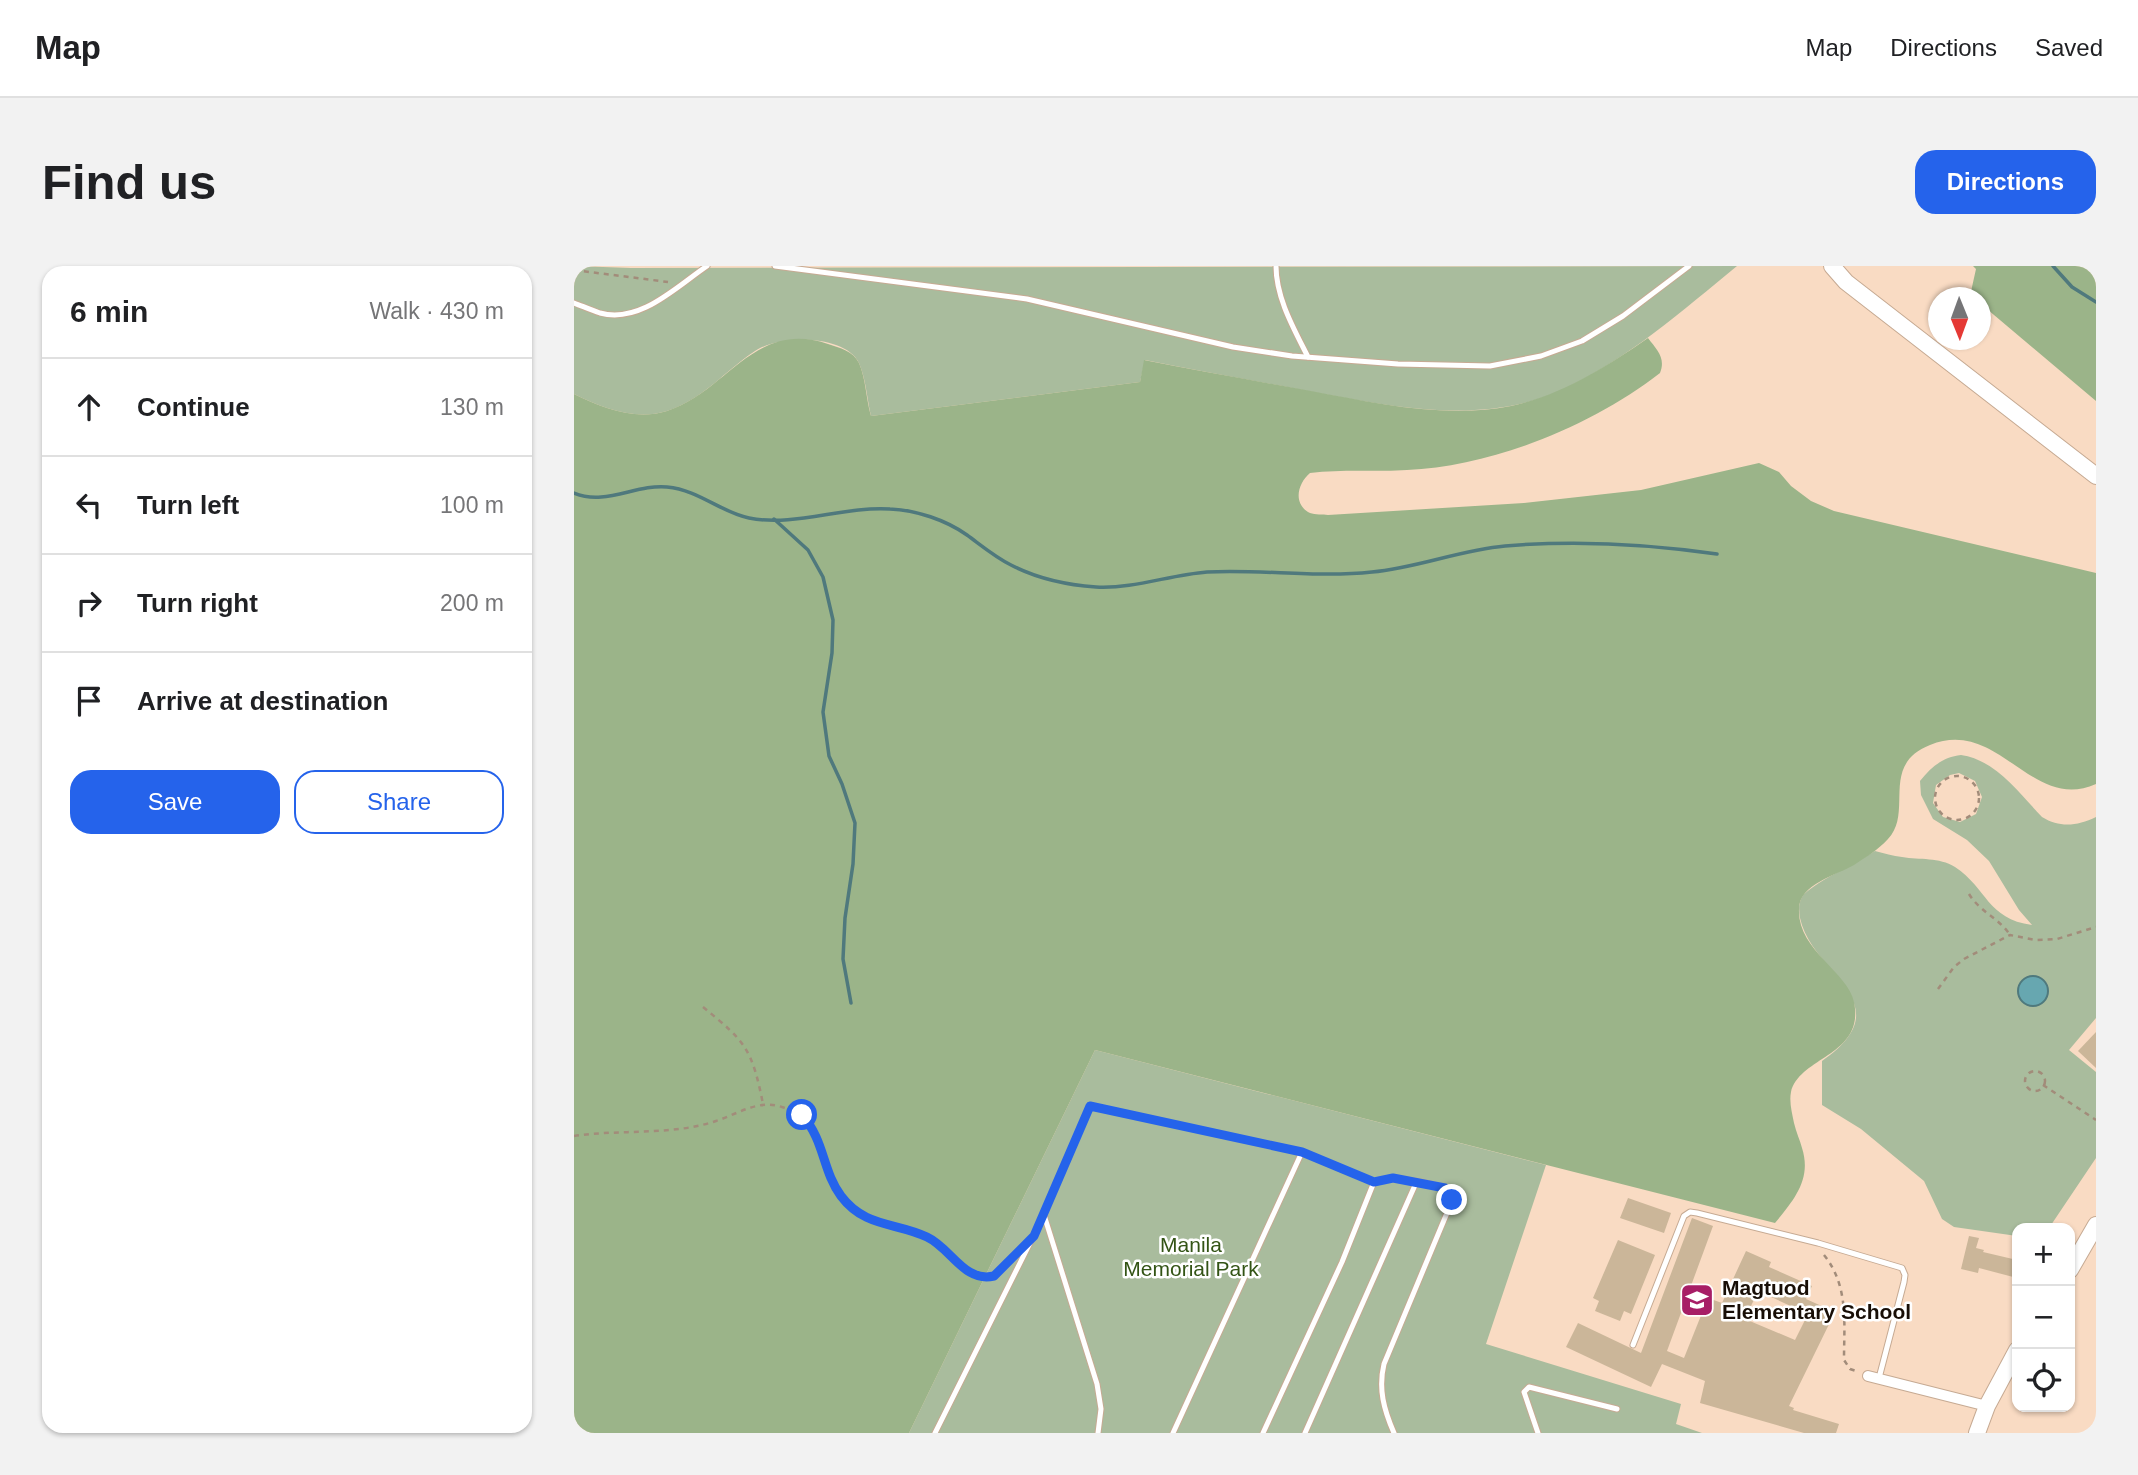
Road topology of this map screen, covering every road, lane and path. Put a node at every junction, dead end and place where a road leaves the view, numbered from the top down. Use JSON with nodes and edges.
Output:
{"nodes":[{"id":1,"x":707,"y":266,"type":"edge"},
{"id":2,"x":775,"y":266,"type":"edge"},
{"id":3,"x":1276,"y":266,"type":"edge"},
{"id":4,"x":1689,"y":266,"type":"edge"},
{"id":5,"x":1832,"y":266,"type":"edge"},
{"id":6,"x":574,"y":271,"type":"edge"},
{"id":7,"x":682,"y":283,"type":"junction"},
{"id":8,"x":574,"y":303,"type":"edge"},
{"id":9,"x":1308,"y":357,"type":"junction"},
{"id":10,"x":2096,"y":476,"type":"edge"},
{"id":11,"x":1974,"y":812,"type":"joint"},
{"id":12,"x":1969,"y":894,"type":"dead end"},
{"id":13,"x":2096,"y":927,"type":"edge"},
{"id":14,"x":2010,"y":935,"type":"junction"},
{"id":15,"x":1938,"y":989,"type":"dead end"},
{"id":16,"x":703,"y":1007,"type":"dead end"},
{"id":17,"x":2043,"y":1085,"type":"junction"},
{"id":18,"x":763,"y":1104,"type":"junction"},
{"id":19,"x":2096,"y":1120,"type":"edge"},
{"id":20,"x":574,"y":1136,"type":"edge"},
{"id":21,"x":1302,"y":1152,"type":"junction"},
{"id":22,"x":1374,"y":1182,"type":"junction"},
{"id":23,"x":1416,"y":1182,"type":"junction"},
{"id":24,"x":1044,"y":1215,"type":"junction"},
{"id":25,"x":2096,"y":1225,"type":"edge"},
{"id":26,"x":1818,"y":1243,"type":"junction"},
{"id":27,"x":1016,"y":1254,"type":"dead end"},
{"id":28,"x":2075,"y":1261,"type":"edge"},
{"id":29,"x":1633,"y":1345,"type":"dead end"},
{"id":30,"x":2012,"y":1359,"type":"edge"},
{"id":31,"x":1874,"y":1377,"type":"junction"},
{"id":32,"x":1987,"y":1406,"type":"junction"},
{"id":33,"x":1617,"y":1409,"type":"dead end"},
{"id":34,"x":935,"y":1433,"type":"edge"},
{"id":35,"x":1098,"y":1433,"type":"edge"},
{"id":36,"x":1173,"y":1433,"type":"edge"},
{"id":37,"x":1262,"y":1433,"type":"edge"},
{"id":38,"x":1305,"y":1433,"type":"edge"},
{"id":39,"x":1394,"y":1433,"type":"edge"},
{"id":40,"x":1538,"y":1433,"type":"edge"},
{"id":41,"x":1977,"y":1433,"type":"edge"}],
"edges":[{"from":1,"to":7,"type":"lane"},
{"from":2,"to":9,"type":"lane"},
{"from":3,"to":9,"type":"lane"},
{"from":4,"to":9,"type":"lane"},
{"from":5,"to":10,"type":"main road"},
{"from":6,"to":7,"type":"path"},
{"from":7,"to":8,"type":"lane"},
{"from":11,"to":11,"type":"path"},
{"from":12,"to":14,"type":"path"},
{"from":13,"to":14,"type":"path"},
{"from":14,"to":15,"type":"path"},
{"from":16,"to":18,"type":"path"},
{"from":17,"to":17,"type":"path"},
{"from":17,"to":19,"type":"path"},
{"from":18,"to":20,"type":"path"},
{"from":18,"to":27,"type":"path"},
{"from":21,"to":22,"type":"lane"},
{"from":21,"to":24,"type":"lane"},
{"from":21,"to":36,"type":"lane"},
{"from":22,"to":23,"type":"lane"},
{"from":22,"to":37,"type":"lane"},
{"from":23,"to":38,"type":"lane"},
{"from":23,"to":39,"type":"lane"},
{"from":24,"to":34,"type":"lane"},
{"from":24,"to":35,"type":"lane"},
{"from":25,"to":28,"type":"main road"},
{"from":26,"to":29,"type":"lane"},
{"from":26,"to":31,"type":"path"},
{"from":26,"to":31,"type":"lane"},
{"from":30,"to":32,"type":"main road"},
{"from":31,"to":32,"type":"street"},
{"from":32,"to":41,"type":"main road"},
{"from":33,"to":40,"type":"lane"}]}
